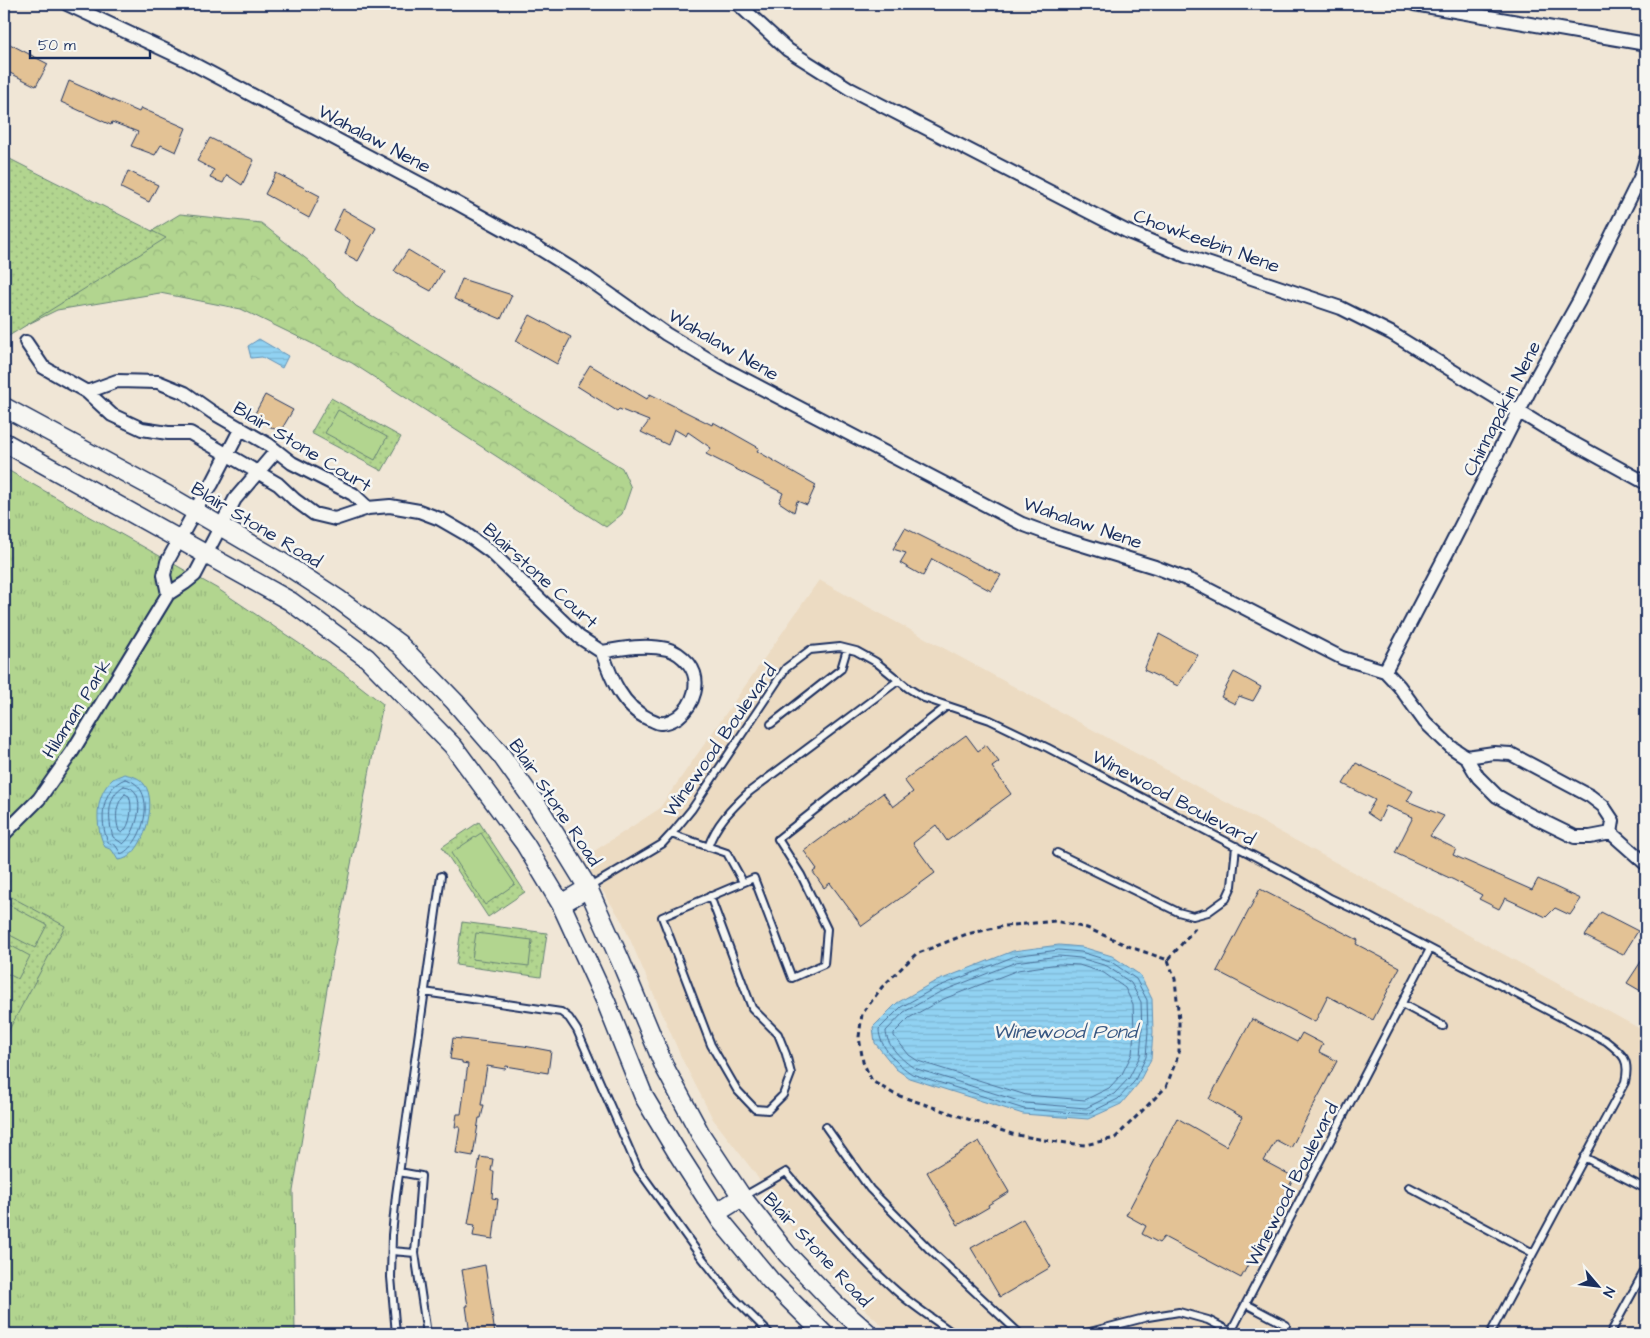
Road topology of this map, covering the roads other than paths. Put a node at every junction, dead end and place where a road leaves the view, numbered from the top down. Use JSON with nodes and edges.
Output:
{"nodes":[{"id":1,"x":67,"y":4,"type":"edge"},
{"id":2,"x":738,"y":4,"type":"edge"},
{"id":3,"x":1414,"y":4,"type":"edge"},
{"id":4,"x":1646,"y":44,"type":"edge"},
{"id":5,"x":1646,"y":159,"type":"edge"},
{"id":6,"x":26,"y":342,"type":"dead end"},
{"id":7,"x":86,"y":392,"type":"junction"},
{"id":8,"x":4,"y":407,"type":"edge"},
{"id":9,"x":1520,"y":411,"type":"junction"},
{"id":10,"x":241,"y":428,"type":"junction"},
{"id":11,"x":4,"y":442,"type":"edge"},
{"id":12,"x":276,"y":450,"type":"junction"},
{"id":13,"x":228,"y":454,"type":"junction"},
{"id":14,"x":258,"y":472,"type":"junction"},
{"id":15,"x":1646,"y":483,"type":"edge"},
{"id":16,"x":368,"y":508,"type":"junction"},
{"id":17,"x":195,"y":512,"type":"junction"},
{"id":18,"x":221,"y":526,"type":"junction"},
{"id":19,"x":180,"y":539,"type":"junction"},
{"id":20,"x":206,"y":553,"type":"junction"},
{"id":21,"x":168,"y":594,"type":"junction"},
{"id":22,"x":847,"y":649,"type":"junction"},
{"id":23,"x":602,"y":652,"type":"junction"},
{"id":24,"x":1385,"y":672,"type":"junction"},
{"id":25,"x":898,"y":680,"type":"junction"},
{"id":26,"x":947,"y":706,"type":"junction"},
{"id":27,"x":770,"y":724,"type":"dead end"},
{"id":28,"x":1466,"y":757,"type":"junction"},
{"id":29,"x":1611,"y":833,"type":"junction"},
{"id":30,"x":4,"y":834,"type":"edge"},
{"id":31,"x":671,"y":834,"type":"junction"},
{"id":32,"x":1236,"y":846,"type":"junction"},
{"id":33,"x":708,"y":847,"type":"junction"},
{"id":34,"x":1058,"y":852,"type":"dead end"},
{"id":35,"x":1646,"y":864,"type":"edge"},
{"id":36,"x":441,"y":876,"type":"dead end"},
{"id":37,"x":743,"y":882,"type":"junction"},
{"id":38,"x":588,"y":888,"type":"junction"},
{"id":39,"x":710,"y":896,"type":"junction"},
{"id":40,"x":562,"y":904,"type":"junction"},
{"id":41,"x":1430,"y":949,"type":"junction"},
{"id":42,"x":424,"y":992,"type":"junction"},
{"id":43,"x":1402,"y":1004,"type":"junction"},
{"id":44,"x":1443,"y":1026,"type":"dead end"},
{"id":45,"x":826,"y":1128,"type":"dead end"},
{"id":46,"x":1584,"y":1157,"type":"junction"},
{"id":47,"x":399,"y":1172,"type":"junction"},
{"id":48,"x":1409,"y":1187,"type":"dead end"},
{"id":49,"x":1646,"y":1190,"type":"edge"},
{"id":50,"x":742,"y":1198,"type":"junction"},
{"id":51,"x":716,"y":1214,"type":"junction"},
{"id":52,"x":392,"y":1251,"type":"junction"},
{"id":53,"x":415,"y":1253,"type":"junction"},
{"id":54,"x":1533,"y":1253,"type":"junction"},
{"id":55,"x":1646,"y":1268,"type":"edge"},
{"id":56,"x":1246,"y":1304,"type":"junction"},
{"id":57,"x":1286,"y":1325,"type":"dead end"},
{"id":58,"x":1233,"y":1333,"type":"edge"},
{"id":59,"x":396,"y":1334,"type":"edge"},
{"id":60,"x":427,"y":1334,"type":"edge"},
{"id":61,"x":770,"y":1334,"type":"edge"},
{"id":62,"x":824,"y":1334,"type":"edge"},
{"id":63,"x":869,"y":1334,"type":"edge"},
{"id":64,"x":954,"y":1334,"type":"edge"},
{"id":65,"x":1020,"y":1334,"type":"edge"},
{"id":66,"x":1082,"y":1334,"type":"edge"},
{"id":67,"x":1490,"y":1334,"type":"edge"},
{"id":68,"x":1610,"y":1334,"type":"edge"}],
"edges":[{"from":1,"to":24,"type":"street","name":"Wahalaw Nene"},
{"from":2,"to":9,"type":"street","name":"Chowkeebin Nene"},
{"from":3,"to":4,"type":"street"},
{"from":5,"to":9,"type":"street","name":"Chinnapakin Nene"},
{"from":6,"to":7,"type":"street","name":"Blair Stone Court"},
{"from":7,"to":10,"type":"street","name":"Blair Stone Court"},
{"from":7,"to":13,"type":"street","name":"Blair Stone Court"},
{"from":8,"to":17,"type":"main road","name":"Blair Stone Road"},
{"from":9,"to":15,"type":"street","name":"Chowkeebin Nene"},
{"from":9,"to":24,"type":"street","name":"Chinnapakin Nene"},
{"from":10,"to":12,"type":"street","name":"Blair Stone Court"},
{"from":10,"to":13,"type":"street"},
{"from":11,"to":19,"type":"main road"},
{"from":12,"to":14,"type":"street"},
{"from":12,"to":16,"type":"street","name":"Blair Stone Court"},
{"from":13,"to":14,"type":"street","name":"Blair Stone Court"},
{"from":13,"to":17,"type":"street"},
{"from":14,"to":16,"type":"street","name":"Blair Stone Court"},
{"from":14,"to":18,"type":"street"},
{"from":16,"to":23,"type":"street","name":"Blairstone Court"},
{"from":17,"to":18,"type":"main road","name":"Blair Stone Road"},
{"from":17,"to":19,"type":"street"},
{"from":18,"to":20,"type":"street"},
{"from":18,"to":38,"type":"main road","name":"Blair Stone Road"},
{"from":19,"to":20,"type":"main road"},
{"from":19,"to":21,"type":"street"},
{"from":20,"to":21,"type":"street","name":"Hilaman Park"},
{"from":20,"to":40,"type":"main road"},
{"from":21,"to":30,"type":"street","name":"Hilaman Park"},
{"from":22,"to":25,"type":"lane","name":"Winewood Boulevard"},
{"from":22,"to":27,"type":"lane"},
{"from":22,"to":31,"type":"lane","name":"Winewood Boulevard"},
{"from":23,"to":23,"type":"street","name":"Blairstone Court"},
{"from":24,"to":28,"type":"street"},
{"from":25,"to":26,"type":"lane","name":"Winewood Boulevard"},
{"from":25,"to":33,"type":"lane"},
{"from":26,"to":32,"type":"lane","name":"Winewood Boulevard"},
{"from":26,"to":37,"type":"lane"},
{"from":28,"to":29,"type":"street"},
{"from":28,"to":29,"type":"street"},
{"from":29,"to":35,"type":"street"},
{"from":31,"to":33,"type":"lane"},
{"from":31,"to":38,"type":"lane","name":"Winewood Boulevard"},
{"from":32,"to":34,"type":"lane"},
{"from":32,"to":41,"type":"lane","name":"Winewood Boulevard"},
{"from":33,"to":37,"type":"lane"},
{"from":36,"to":42,"type":"lane"},
{"from":37,"to":39,"type":"lane"},
{"from":38,"to":40,"type":"main road"},
{"from":38,"to":50,"type":"main road","name":"Blair Stone Road"},
{"from":39,"to":39,"type":"lane"},
{"from":40,"to":51,"type":"main road"},
{"from":41,"to":43,"type":"lane","name":"Winewood Boulevard"},
{"from":41,"to":46,"type":"lane"},
{"from":42,"to":47,"type":"lane"},
{"from":42,"to":61,"type":"lane"},
{"from":43,"to":44,"type":"lane"},
{"from":43,"to":56,"type":"lane","name":"Winewood Boulevard"},
{"from":45,"to":65,"type":"lane"},
{"from":46,"to":49,"type":"lane"},
{"from":46,"to":54,"type":"lane"},
{"from":47,"to":52,"type":"lane"},
{"from":47,"to":53,"type":"lane"},
{"from":48,"to":54,"type":"lane"},
{"from":50,"to":51,"type":"main road"},
{"from":50,"to":63,"type":"main road","name":"Blair Stone Road"},
{"from":50,"to":64,"type":"lane"},
{"from":51,"to":62,"type":"main road"},
{"from":52,"to":53,"type":"lane"},
{"from":52,"to":59,"type":"lane"},
{"from":53,"to":60,"type":"lane"},
{"from":54,"to":67,"type":"lane"},
{"from":55,"to":68,"type":"lane"},
{"from":56,"to":57,"type":"lane"},
{"from":56,"to":58,"type":"lane","name":"Winewood Boulevard"},
{"from":58,"to":66,"type":"lane","name":"Winewood Boulevard"}]}
